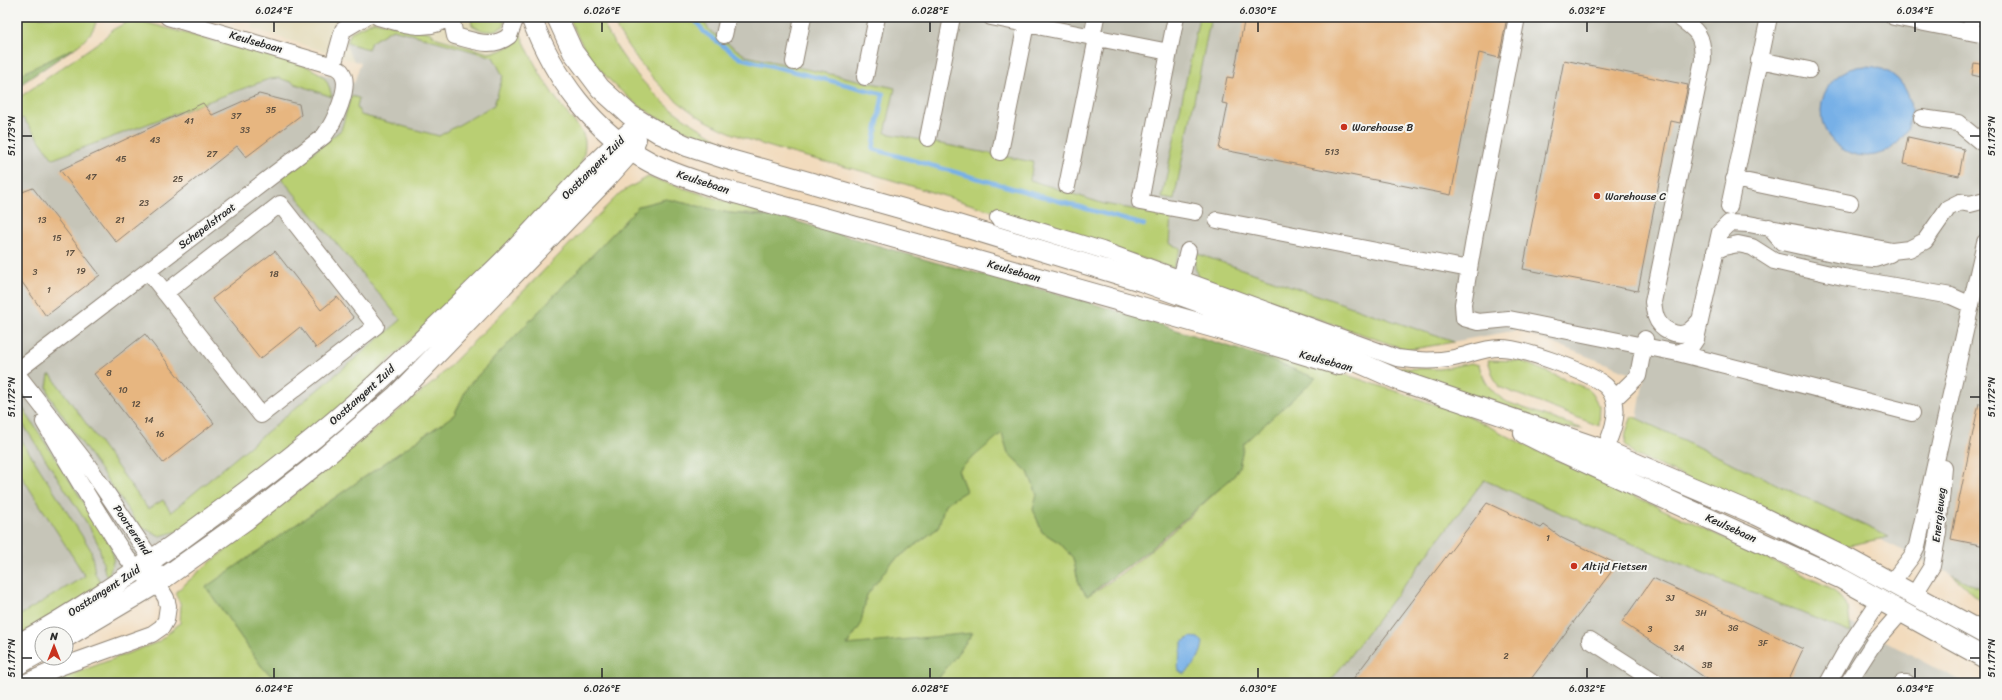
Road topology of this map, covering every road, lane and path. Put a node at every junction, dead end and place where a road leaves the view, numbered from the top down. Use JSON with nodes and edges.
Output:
{"nodes":[{"id":1,"x":168,"y":17,"type":"edge"},
{"id":2,"x":364,"y":17,"type":"edge"},
{"id":3,"x":378,"y":17,"type":"edge"},
{"id":4,"x":448,"y":17,"type":"edge"},
{"id":5,"x":451,"y":17,"type":"edge"},
{"id":6,"x":516,"y":17,"type":"edge"},
{"id":7,"x":531,"y":17,"type":"edge"},
{"id":8,"x":557,"y":17,"type":"edge"},
{"id":9,"x":728,"y":17,"type":"edge"},
{"id":10,"x":803,"y":17,"type":"edge"},
{"id":11,"x":877,"y":17,"type":"edge"},
{"id":12,"x":952,"y":17,"type":"edge"},
{"id":13,"x":991,"y":17,"type":"edge"},
{"id":14,"x":1096,"y":17,"type":"edge"},
{"id":15,"x":1176,"y":17,"type":"edge"},
{"id":16,"x":1517,"y":17,"type":"edge"},
{"id":17,"x":1678,"y":17,"type":"edge"},
{"id":18,"x":1768,"y":17,"type":"edge"},
{"id":19,"x":1894,"y":17,"type":"edge"},
{"id":20,"x":1022,"y":21,"type":"edge"},
{"id":21,"x":1976,"y":28,"type":"edge"},
{"id":22,"x":724,"y":35,"type":"dead end"},
{"id":23,"x":1094,"y":37,"type":"junction"},
{"id":24,"x":1169,"y":52,"type":"junction"},
{"id":25,"x":1759,"y":60,"type":"junction"},
{"id":26,"x":794,"y":62,"type":"dead end"},
{"id":27,"x":327,"y":64,"type":"junction"},
{"id":28,"x":1809,"y":70,"type":"dead end"},
{"id":29,"x":865,"y":77,"type":"dead end"},
{"id":30,"x":1922,"y":118,"type":"dead end"},
{"id":31,"x":642,"y":123,"type":"junction"},
{"id":32,"x":928,"y":138,"type":"dead end"},
{"id":33,"x":1985,"y":142,"type":"edge"},
{"id":34,"x":624,"y":146,"type":"junction"},
{"id":35,"x":1000,"y":152,"type":"dead end"},
{"id":36,"x":1734,"y":179,"type":"junction"},
{"id":37,"x":1067,"y":186,"type":"dead end"},
{"id":38,"x":1985,"y":200,"type":"edge"},
{"id":39,"x":1850,"y":203,"type":"dead end"},
{"id":40,"x":1729,"y":207,"type":"dead end"},
{"id":41,"x":1195,"y":212,"type":"dead end"},
{"id":42,"x":998,"y":218,"type":"dead end"},
{"id":43,"x":1217,"y":220,"type":"dead end"},
{"id":44,"x":1985,"y":242,"type":"edge"},
{"id":45,"x":1188,"y":251,"type":"dead end"},
{"id":46,"x":1716,"y":252,"type":"junction"},
{"id":47,"x":1469,"y":269,"type":"junction"},
{"id":48,"x":148,"y":271,"type":"junction"},
{"id":49,"x":1181,"y":279,"type":"junction"},
{"id":50,"x":165,"y":293,"type":"junction"},
{"id":51,"x":1653,"y":302,"type":"junction"},
{"id":52,"x":1971,"y":305,"type":"junction"},
{"id":53,"x":1700,"y":320,"type":"junction"},
{"id":54,"x":1642,"y":343,"type":"junction"},
{"id":55,"x":1678,"y":353,"type":"junction"},
{"id":56,"x":17,"y":373,"type":"edge"},
{"id":57,"x":1401,"y":381,"type":"junction"},
{"id":58,"x":1614,"y":399,"type":"junction"},
{"id":59,"x":1949,"y":408,"type":"junction"},
{"id":60,"x":1912,"y":413,"type":"dead end"},
{"id":61,"x":1601,"y":459,"type":"junction"},
{"id":62,"x":144,"y":565,"type":"junction"},
{"id":63,"x":1892,"y":582,"type":"junction"},
{"id":64,"x":157,"y":583,"type":"junction"},
{"id":65,"x":1914,"y":595,"type":"junction"},
{"id":66,"x":1880,"y":600,"type":"junction"},
{"id":67,"x":1901,"y":612,"type":"junction"},
{"id":68,"x":74,"y":632,"type":"edge"},
{"id":69,"x":1985,"y":634,"type":"edge"},
{"id":70,"x":1590,"y":640,"type":"dead end"},
{"id":71,"x":17,"y":645,"type":"edge"},
{"id":72,"x":34,"y":655,"type":"edge"},
{"id":73,"x":1985,"y":658,"type":"edge"},
{"id":74,"x":17,"y":665,"type":"edge"},
{"id":75,"x":24,"y":683,"type":"edge"},
{"id":76,"x":1657,"y":683,"type":"edge"},
{"id":77,"x":1828,"y":683,"type":"edge"},
{"id":78,"x":1848,"y":683,"type":"edge"},
{"id":79,"x":1902,"y":683,"type":"edge"},
{"id":80,"x":1907,"y":683,"type":"edge"}],
"edges":[{"from":1,"to":27,"type":"street","name":"Keulsebaan"},
{"from":2,"to":27,"type":"street"},
{"from":3,"to":4,"type":"street"},
{"from":5,"to":6,"type":"street"},
{"from":7,"to":34,"type":"main road","name":"Keulsebaan"},
{"from":8,"to":31,"type":"main road","name":"Keulsebaan"},
{"from":9,"to":22,"type":"street"},
{"from":10,"to":26,"type":"street"},
{"from":11,"to":29,"type":"street"},
{"from":12,"to":32,"type":"street"},
{"from":13,"to":20,"type":"street"},
{"from":14,"to":23,"type":"street"},
{"from":15,"to":24,"type":"street"},
{"from":16,"to":47,"type":"street"},
{"from":17,"to":51,"type":"street"},
{"from":18,"to":25,"type":"street"},
{"from":19,"to":21,"type":"street"},
{"from":20,"to":23,"type":"street"},
{"from":20,"to":35,"type":"street"},
{"from":23,"to":24,"type":"street"},
{"from":23,"to":37,"type":"street"},
{"from":24,"to":41,"type":"street"},
{"from":25,"to":28,"type":"street"},
{"from":25,"to":36,"type":"street"},
{"from":27,"to":48,"type":"street","name":"Schepelstraat"},
{"from":30,"to":33,"type":"street"},
{"from":31,"to":34,"type":"main road","name":"Oosttangent Zuid"},
{"from":31,"to":57,"type":"main road","name":"Keulsebaan"},
{"from":34,"to":57,"type":"main road","name":"Keulsebaan"},
{"from":34,"to":62,"type":"main road","name":"Oosttangent Zuid"},
{"from":34,"to":64,"type":"main road","name":"Oosttangent Zuid"},
{"from":36,"to":39,"type":"street"},
{"from":36,"to":40,"type":"street"},
{"from":38,"to":46,"type":"street"},
{"from":42,"to":49,"type":"street"},
{"from":43,"to":47,"type":"street"},
{"from":44,"to":52,"type":"street","name":"Energieweg"},
{"from":45,"to":49,"type":"street"},
{"from":46,"to":52,"type":"street"},
{"from":46,"to":53,"type":"street"},
{"from":47,"to":54,"type":"street"},
{"from":48,"to":50,"type":"street"},
{"from":48,"to":56,"type":"street","name":"Schepelstraat"},
{"from":49,"to":58,"type":"street"},
{"from":50,"to":50,"type":"street"},
{"from":51,"to":53,"type":"street"},
{"from":51,"to":54,"type":"street"},
{"from":52,"to":59,"type":"street","name":"Energieweg"},
{"from":53,"to":55,"type":"street"},
{"from":54,"to":55,"type":"street"},
{"from":54,"to":58,"type":"street"},
{"from":55,"to":60,"type":"street"},
{"from":56,"to":62,"type":"street","name":"Poortereind"},
{"from":57,"to":61,"type":"main road","name":"Keulsebaan"},
{"from":58,"to":61,"type":"street"},
{"from":59,"to":63,"type":"street","name":"Energieweg"},
{"from":59,"to":65,"type":"street","name":"Energieweg"},
{"from":61,"to":63,"type":"main road","name":"Keulsebaan"},
{"from":61,"to":66,"type":"main road","name":"Keulsebaan"},
{"from":62,"to":64,"type":"street","name":"Poortereind"},
{"from":62,"to":71,"type":"main road","name":"Oosttangent Zuid"},
{"from":63,"to":65,"type":"main road","name":"Keulsebaan"},
{"from":63,"to":66,"type":"main road","name":"Energieweg"},
{"from":64,"to":68,"type":"main road","name":"Oosttangent Zuid"},
{"from":64,"to":75,"type":"street","name":"Poortereind"},
{"from":65,"to":67,"type":"main road","name":"Energieweg"},
{"from":65,"to":69,"type":"main road","name":"Keulsebaan"},
{"from":66,"to":67,"type":"main road","name":"Keulsebaan"},
{"from":66,"to":77,"type":"street"},
{"from":67,"to":73,"type":"main road","name":"Keulsebaan"},
{"from":67,"to":78,"type":"street"},
{"from":70,"to":76,"type":"street"},
{"from":72,"to":74,"type":"main road"},
{"from":79,"to":80,"type":"street"}]}
